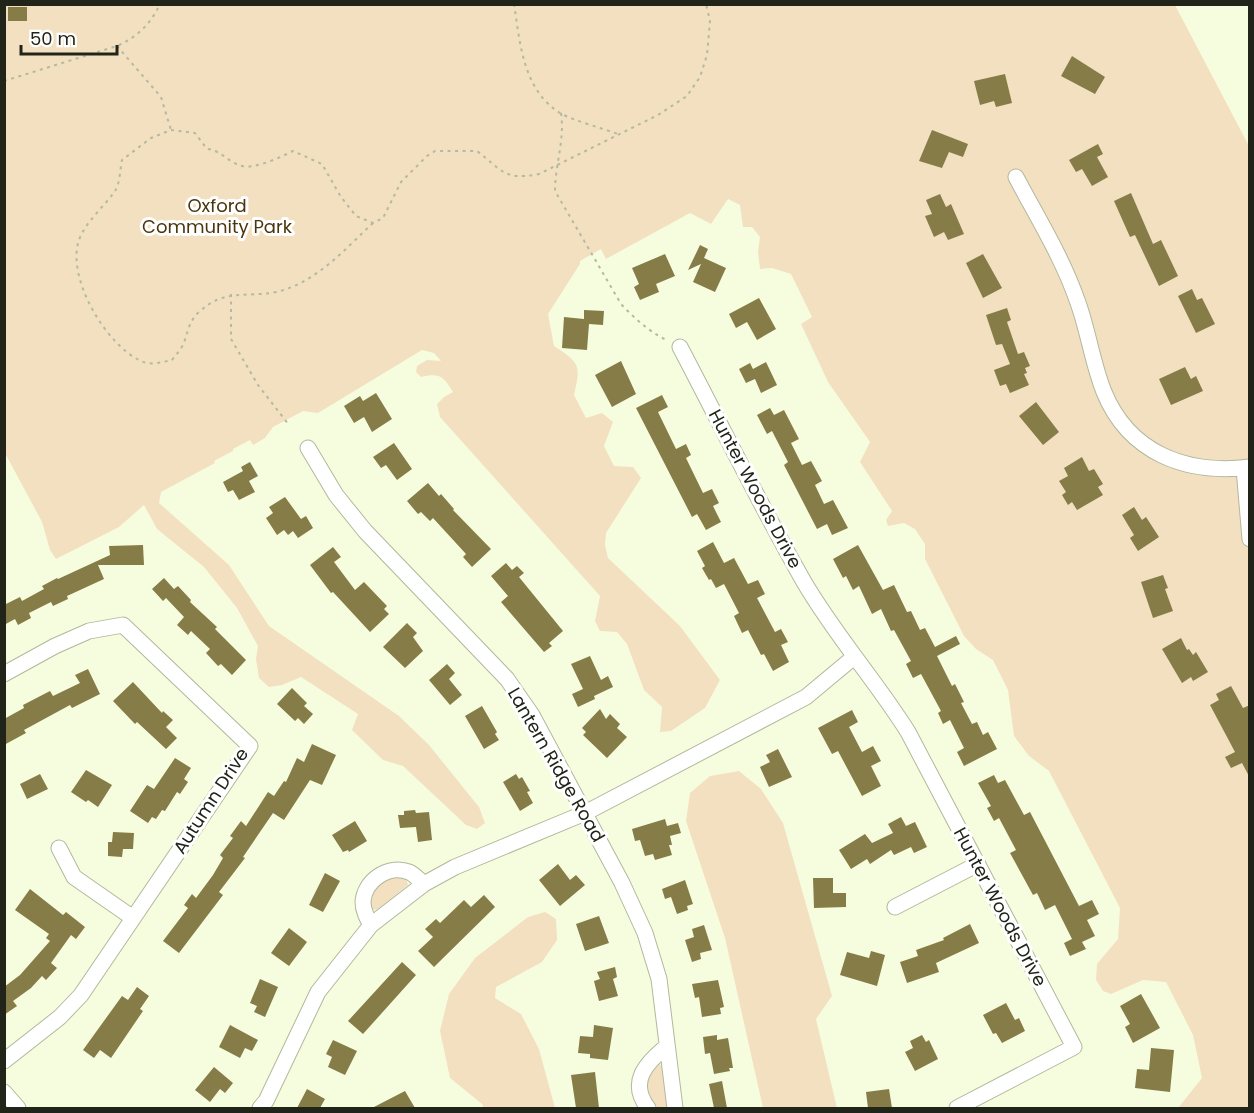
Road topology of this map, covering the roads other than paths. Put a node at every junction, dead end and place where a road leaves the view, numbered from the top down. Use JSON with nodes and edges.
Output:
{"nodes":[{"id":1,"x":1016,"y":177,"type":"dead end"},
{"id":2,"x":680,"y":347,"type":"road end"},
{"id":3,"x":308,"y":448,"type":"dead end"},
{"id":4,"x":1247,"y":467,"type":"edge"},
{"id":5,"x":1250,"y":539,"type":"edge"},
{"id":6,"x":854,"y":657,"type":"junction"},
{"id":7,"x":4,"y":674,"type":"edge"},
{"id":8,"x":585,"y":813,"type":"junction"},
{"id":9,"x":59,"y":848,"type":"dead end"},
{"id":10,"x":978,"y":864,"type":"junction"},
{"id":11,"x":424,"y":884,"type":"junction"},
{"id":12,"x":896,"y":907,"type":"dead end"},
{"id":13,"x":133,"y":918,"type":"junction"},
{"id":14,"x":371,"y":925,"type":"junction"},
{"id":15,"x":667,"y":1047,"type":"junction"},
{"id":16,"x":4,"y":1061,"type":"edge"},
{"id":17,"x":4,"y":1092,"type":"edge"},
{"id":18,"x":18,"y":1108,"type":"edge"},
{"id":19,"x":260,"y":1108,"type":"edge"},
{"id":20,"x":648,"y":1108,"type":"edge"},
{"id":21,"x":675,"y":1108,"type":"edge"},
{"id":22,"x":957,"y":1108,"type":"edge"}],
"edges":[{"from":1,"to":4,"type":"street"},
{"from":2,"to":6,"type":"street","name":"Hunter Woods Drive"},
{"from":3,"to":8,"type":"street","name":"Lantern Ridge Road"},
{"from":4,"to":5,"type":"street"},
{"from":6,"to":8,"type":"street"},
{"from":6,"to":10,"type":"street","name":"Hunter Woods Drive"},
{"from":7,"to":13,"type":"street","name":"Autumn Drive"},
{"from":8,"to":11,"type":"street"},
{"from":8,"to":15,"type":"street","name":"Lantern Ridge Road"},
{"from":9,"to":13,"type":"street"},
{"from":10,"to":12,"type":"street"},
{"from":10,"to":22,"type":"street","name":"Hunter Woods Drive"},
{"from":11,"to":14,"type":"street"},
{"from":11,"to":14,"type":"street"},
{"from":13,"to":16,"type":"street","name":"Autumn Drive"},
{"from":14,"to":19,"type":"street"},
{"from":15,"to":20,"type":"street"},
{"from":15,"to":21,"type":"street","name":"Lantern Ridge Road"},
{"from":17,"to":18,"type":"street"}]}
